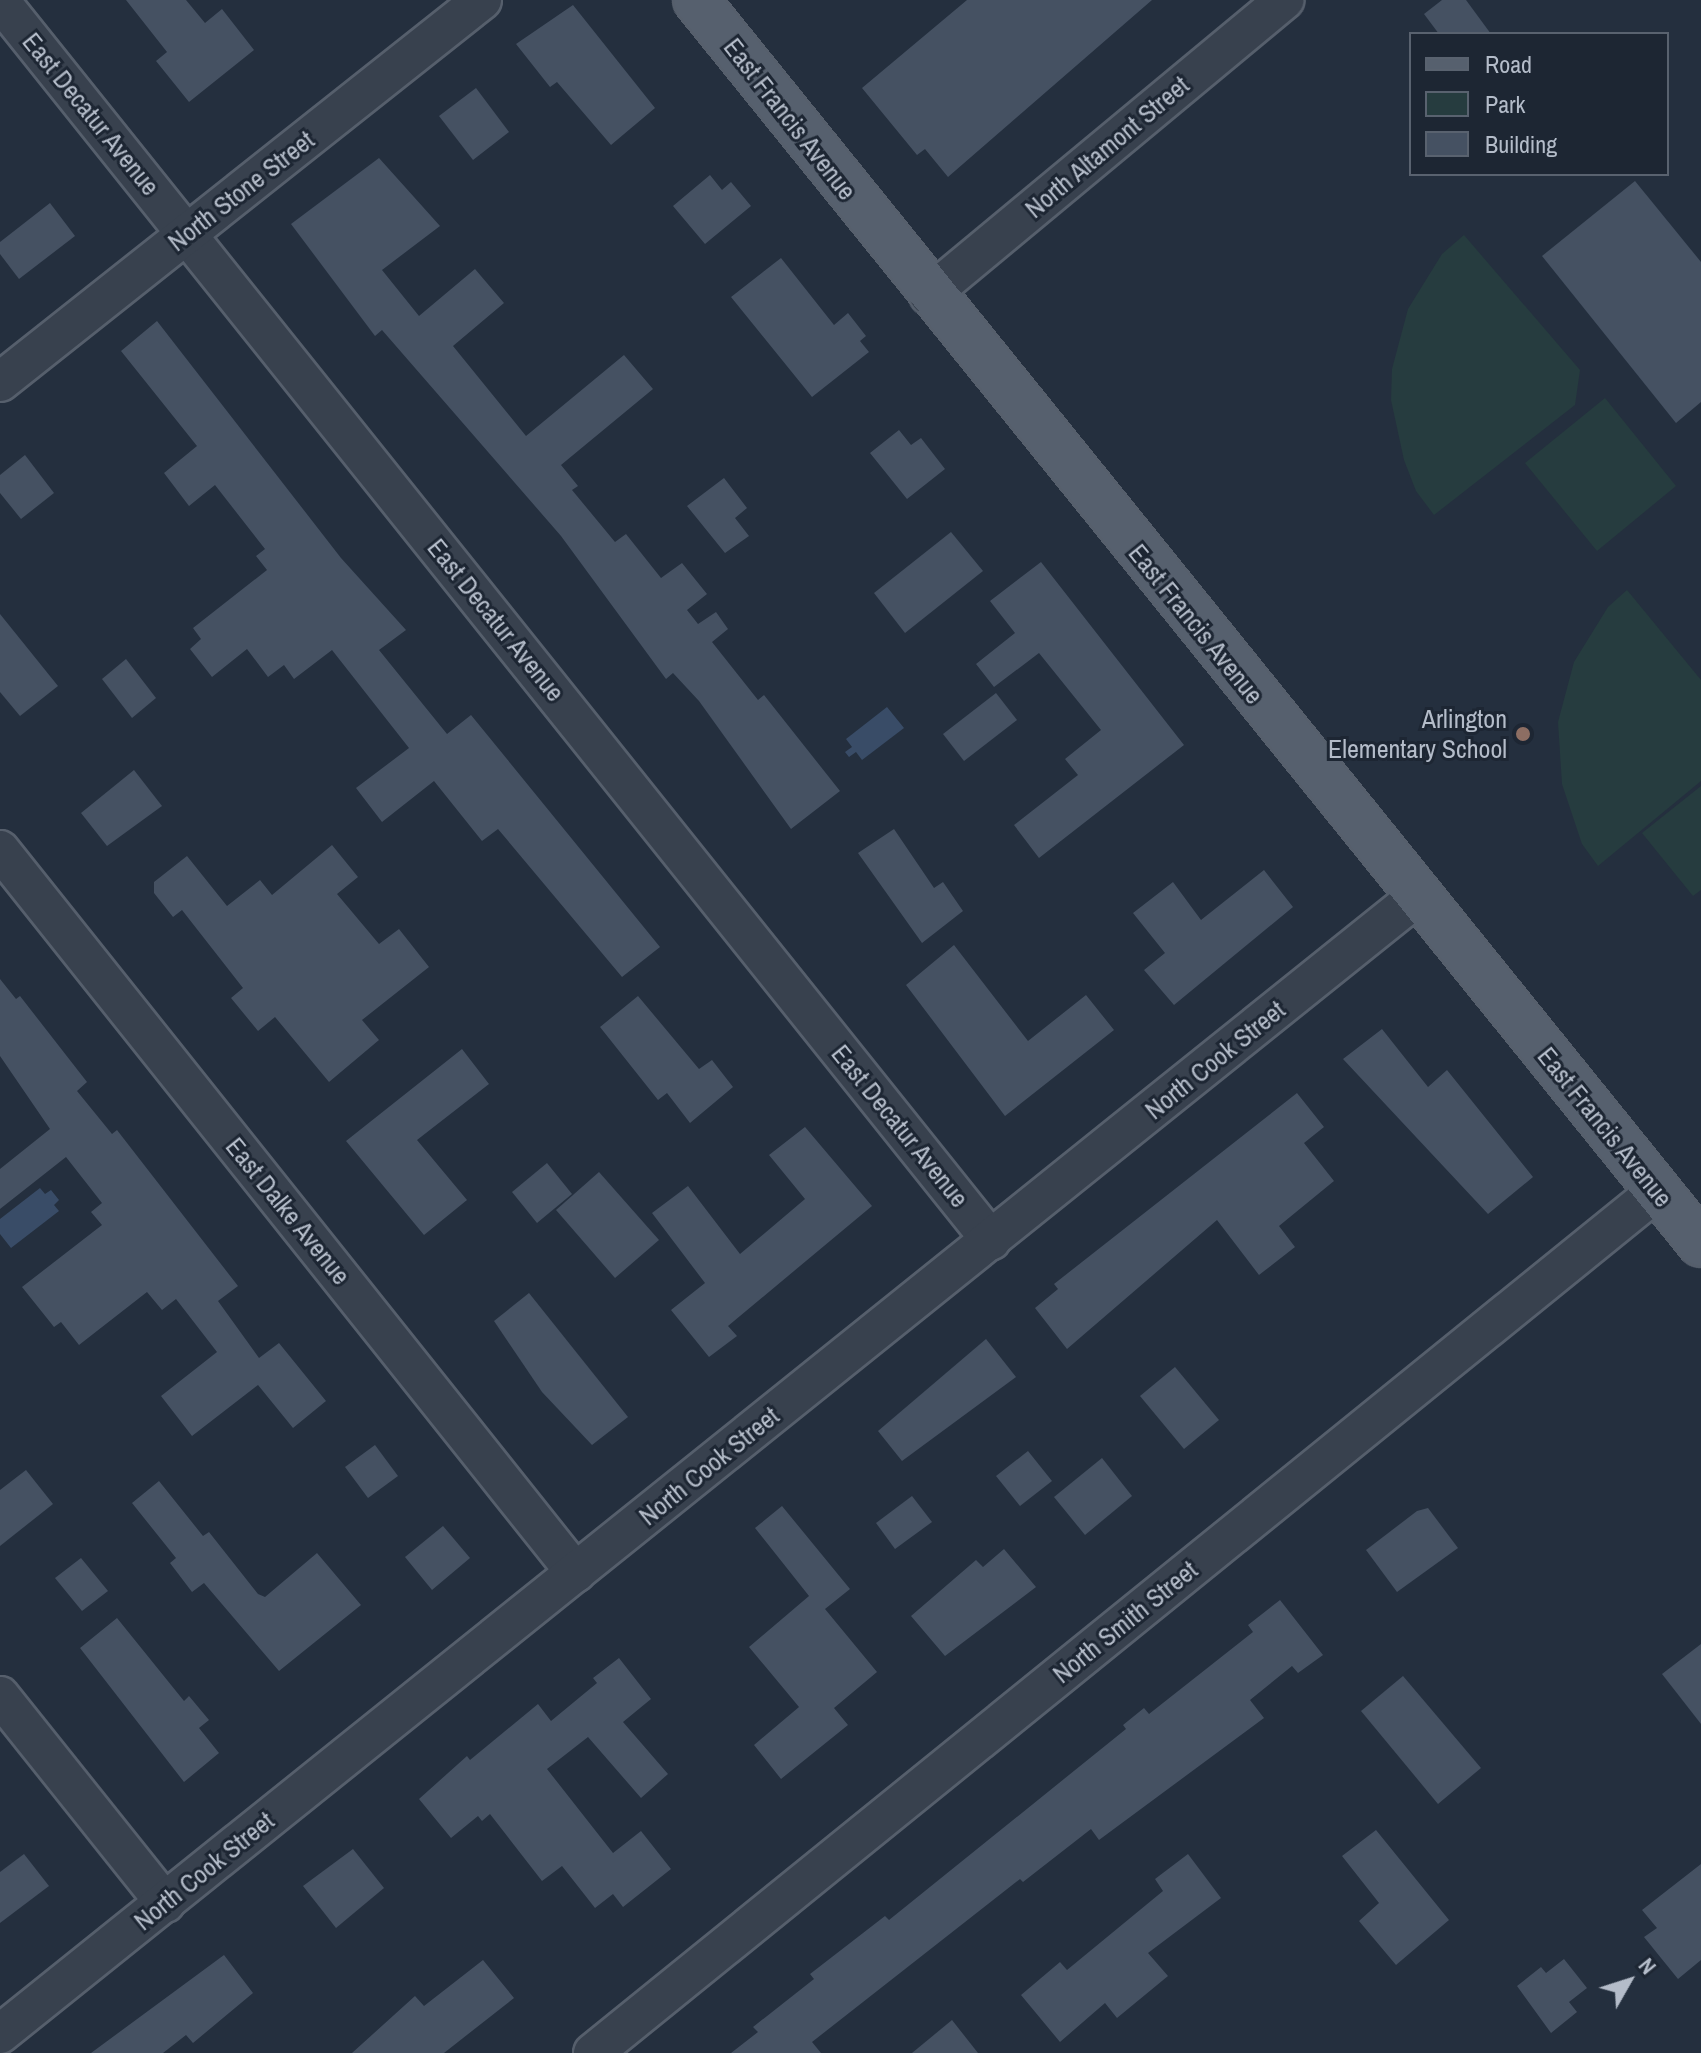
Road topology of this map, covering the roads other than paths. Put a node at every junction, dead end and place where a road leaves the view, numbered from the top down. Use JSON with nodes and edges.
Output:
{"nodes":[{"id":1,"x":482,"y":0,"type":"edge"},
{"id":2,"x":696,"y":0,"type":"edge"},
{"id":3,"x":1284,"y":0,"type":"edge"},
{"id":4,"x":0,"y":1,"type":"edge"},
{"id":5,"x":187,"y":234,"type":"junction"},
{"id":6,"x":929,"y":295,"type":"junction"},
{"id":7,"x":0,"y":382,"type":"edge"},
{"id":8,"x":0,"y":850,"type":"edge"},
{"id":9,"x":1418,"y":896,"type":"junction"},
{"id":10,"x":1657,"y":1191,"type":"junction"},
{"id":11,"x":1698,"y":1234,"type":"edge"},
{"id":12,"x":991,"y":1240,"type":"junction"},
{"id":13,"x":576,"y":1573,"type":"junction"},
{"id":14,"x":0,"y":1696,"type":"edge"},
{"id":15,"x":165,"y":1903,"type":"junction"},
{"id":16,"x":0,"y":2034,"type":"edge"},
{"id":17,"x":593,"y":2053,"type":"edge"}],
"edges":[{"from":1,"to":5,"type":"street","name":"North Stone Street"},
{"from":2,"to":6,"type":"main road","name":"East Francis Avenue"},
{"from":3,"to":6,"type":"street","name":"North Altamont Street"},
{"from":4,"to":5,"type":"street","name":"East Decatur Avenue"},
{"from":5,"to":7,"type":"street","name":"North Stone Street"},
{"from":5,"to":12,"type":"street","name":"East Decatur Avenue"},
{"from":6,"to":9,"type":"main road","name":"East Francis Avenue"},
{"from":8,"to":13,"type":"street","name":"East Dalke Avenue"},
{"from":9,"to":10,"type":"main road","name":"East Francis Avenue"},
{"from":9,"to":12,"type":"street","name":"North Cook Street"},
{"from":10,"to":11,"type":"main road","name":"East Francis Avenue"},
{"from":10,"to":17,"type":"street","name":"North Smith Street"},
{"from":12,"to":13,"type":"street","name":"North Cook Street"},
{"from":13,"to":15,"type":"street","name":"North Cook Street"},
{"from":14,"to":15,"type":"street"},
{"from":15,"to":16,"type":"street","name":"North Cook Street"}]}
